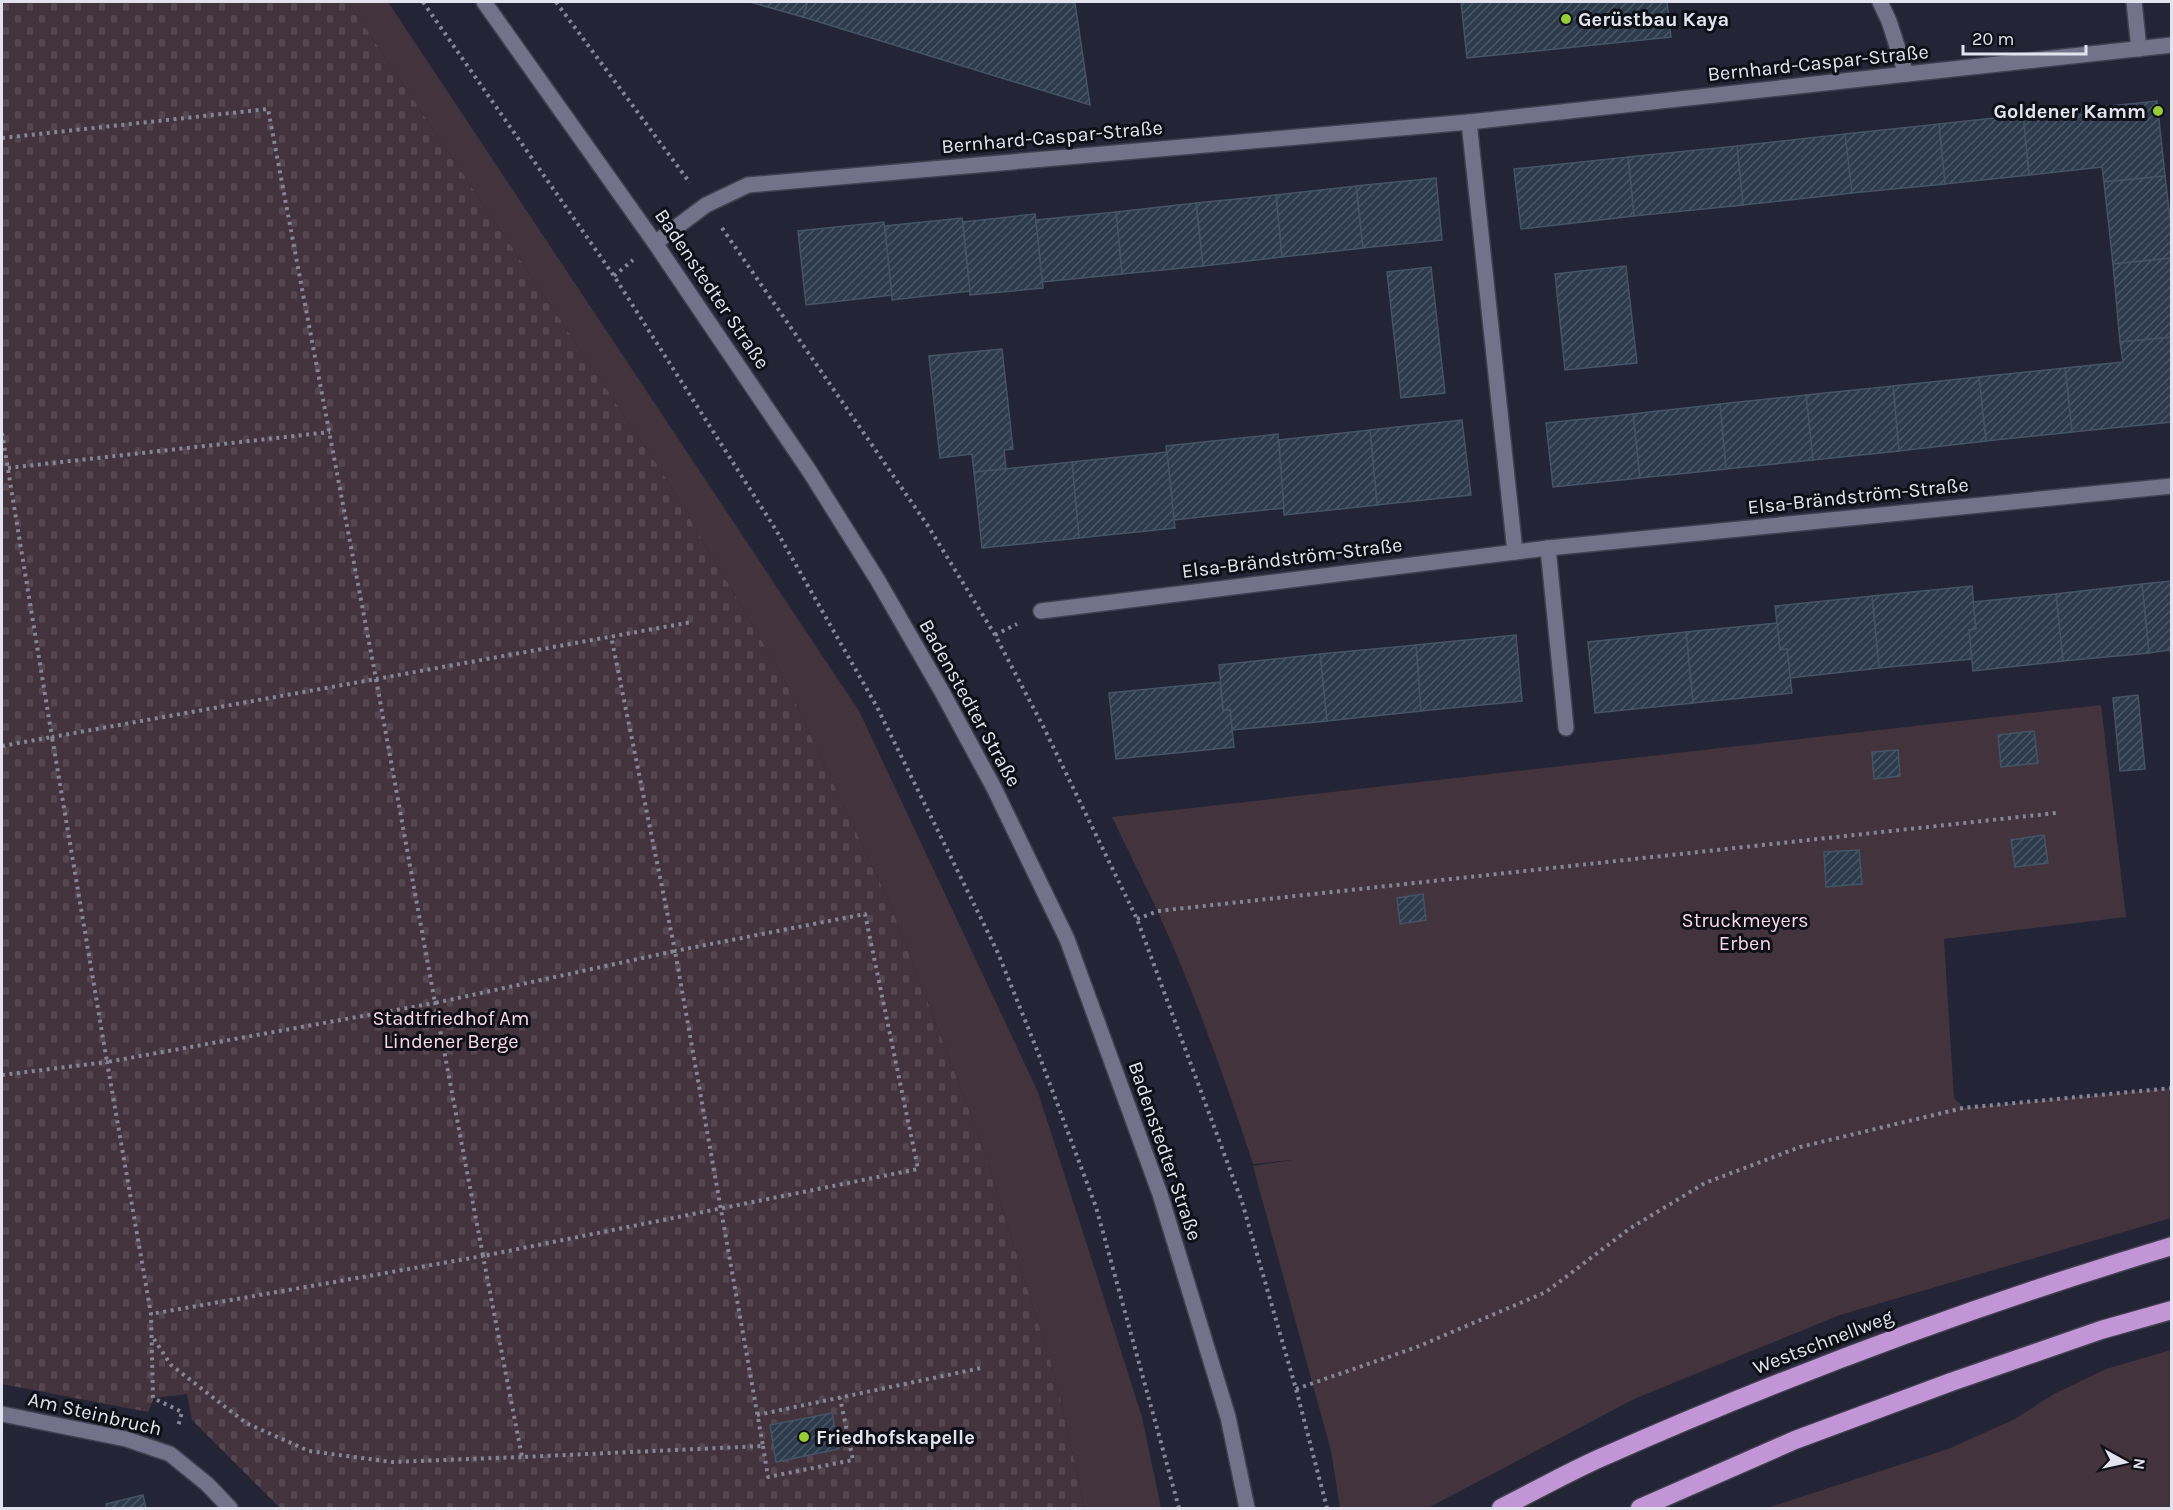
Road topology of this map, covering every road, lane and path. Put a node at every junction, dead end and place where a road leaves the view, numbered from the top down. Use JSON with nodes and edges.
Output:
{"nodes":[{"id":1,"x":423,"y":2,"type":"edge"},
{"id":2,"x":484,"y":2,"type":"edge"},
{"id":3,"x":556,"y":2,"type":"edge"},
{"id":4,"x":1880,"y":2,"type":"edge"},
{"id":5,"x":2134,"y":2,"type":"edge"},
{"id":6,"x":2172,"y":45,"type":"edge"},
{"id":7,"x":2139,"y":49,"type":"junction"},
{"id":8,"x":1906,"y":74,"type":"junction"},
{"id":9,"x":1470,"y":122,"type":"junction"},
{"id":10,"x":2,"y":138,"type":"edge"},
{"id":11,"x":706,"y":205,"type":"junction"},
{"id":12,"x":655,"y":243,"type":"junction"},
{"id":13,"x":330,"y":432,"type":"junction"},
{"id":14,"x":2,"y":433,"type":"edge"},
{"id":15,"x":8,"y":468,"type":"junction"},
{"id":16,"x":2172,"y":486,"type":"edge"},
{"id":17,"x":1548,"y":548,"type":"junction"},
{"id":18,"x":1515,"y":552,"type":"junction"},
{"id":19,"x":1041,"y":611,"type":"dead end"},
{"id":20,"x":692,"y":622,"type":"dead end"},
{"id":21,"x":611,"y":636,"type":"junction"},
{"id":22,"x":375,"y":679,"type":"junction"},
{"id":23,"x":1566,"y":728,"type":"dead end"},
{"id":24,"x":52,"y":737,"type":"junction"},
{"id":25,"x":2,"y":746,"type":"edge"},
{"id":26,"x":2056,"y":813,"type":"dead end"},
{"id":27,"x":1137,"y":919,"type":"junction"},
{"id":28,"x":675,"y":951,"type":"junction"},
{"id":29,"x":435,"y":1003,"type":"junction"},
{"id":30,"x":107,"y":1062,"type":"junction"},
{"id":31,"x":2,"y":1075,"type":"edge"},
{"id":32,"x":2172,"y":1088,"type":"edge"},
{"id":33,"x":721,"y":1209,"type":"junction"},
{"id":34,"x":2172,"y":1246,"type":"edge"},
{"id":35,"x":483,"y":1257,"type":"junction"},
{"id":36,"x":2172,"y":1310,"type":"edge"},
{"id":37,"x":151,"y":1314,"type":"junction"},
{"id":38,"x":153,"y":1339,"type":"junction"},
{"id":39,"x":981,"y":1368,"type":"dead end"},
{"id":40,"x":1296,"y":1389,"type":"junction"},
{"id":41,"x":840,"y":1398,"type":"junction"},
{"id":42,"x":2,"y":1414,"type":"edge"},
{"id":43,"x":757,"y":1414,"type":"junction"},
{"id":44,"x":763,"y":1446,"type":"junction"},
{"id":45,"x":170,"y":1454,"type":"junction"},
{"id":46,"x":522,"y":1457,"type":"junction"},
{"id":47,"x":230,"y":1509,"type":"edge"},
{"id":48,"x":1179,"y":1509,"type":"edge"},
{"id":49,"x":1247,"y":1509,"type":"edge"},
{"id":50,"x":1327,"y":1509,"type":"edge"},
{"id":51,"x":1501,"y":1509,"type":"edge"},
{"id":52,"x":1640,"y":1509,"type":"edge"}],
"edges":[{"from":1,"to":48,"type":"path"},
{"from":2,"to":12,"type":"street","name":"Badenstedter Straße"},
{"from":3,"to":11,"type":"path"},
{"from":4,"to":8,"type":"street"},
{"from":5,"to":7,"type":"street"},
{"from":6,"to":7,"type":"street","name":"Bernhard-Caspar-Straße"},
{"from":7,"to":8,"type":"street","name":"Bernhard-Caspar-Straße"},
{"from":8,"to":9,"type":"street","name":"Bernhard-Caspar-Straße"},
{"from":9,"to":11,"type":"street","name":"Bernhard-Caspar-Straße"},
{"from":9,"to":18,"type":"street"},
{"from":10,"to":13,"type":"path"},
{"from":11,"to":12,"type":"street","name":"Bernhard-Caspar-Straße"},
{"from":11,"to":27,"type":"path"},
{"from":12,"to":49,"type":"street","name":"Badenstedter Straße"},
{"from":13,"to":15,"type":"path"},
{"from":13,"to":22,"type":"path"},
{"from":14,"to":15,"type":"path"},
{"from":15,"to":24,"type":"path"},
{"from":16,"to":17,"type":"street","name":"Elsa-Brändström-Straße"},
{"from":17,"to":18,"type":"street","name":"Elsa-Brändström-Straße"},
{"from":17,"to":23,"type":"street"},
{"from":18,"to":19,"type":"street","name":"Elsa-Brändström-Straße"},
{"from":20,"to":21,"type":"path"},
{"from":21,"to":22,"type":"path"},
{"from":21,"to":28,"type":"path"},
{"from":22,"to":24,"type":"path"},
{"from":22,"to":29,"type":"path"},
{"from":24,"to":25,"type":"path"},
{"from":24,"to":30,"type":"path"},
{"from":26,"to":27,"type":"path"},
{"from":27,"to":40,"type":"path"},
{"from":28,"to":29,"type":"path"},
{"from":28,"to":33,"type":"path"},
{"from":28,"to":33,"type":"path"},
{"from":29,"to":30,"type":"path"},
{"from":29,"to":35,"type":"path"},
{"from":30,"to":31,"type":"path"},
{"from":30,"to":37,"type":"path"},
{"from":32,"to":40,"type":"path"},
{"from":33,"to":35,"type":"path"},
{"from":33,"to":43,"type":"path"},
{"from":34,"to":51,"type":"highway","name":"Westschnellweg"},
{"from":35,"to":37,"type":"path"},
{"from":35,"to":46,"type":"path"},
{"from":36,"to":52,"type":"highway"},
{"from":37,"to":38,"type":"path"},
{"from":38,"to":45,"type":"path"},
{"from":38,"to":46,"type":"path"},
{"from":39,"to":41,"type":"path"},
{"from":40,"to":50,"type":"path"},
{"from":41,"to":43,"type":"path"},
{"from":41,"to":44,"type":"path"},
{"from":42,"to":45,"type":"street","name":"Am Steinbruch"},
{"from":43,"to":44,"type":"path"},
{"from":44,"to":46,"type":"path"},
{"from":45,"to":47,"type":"street","name":"Am Steinbruch"}]}
